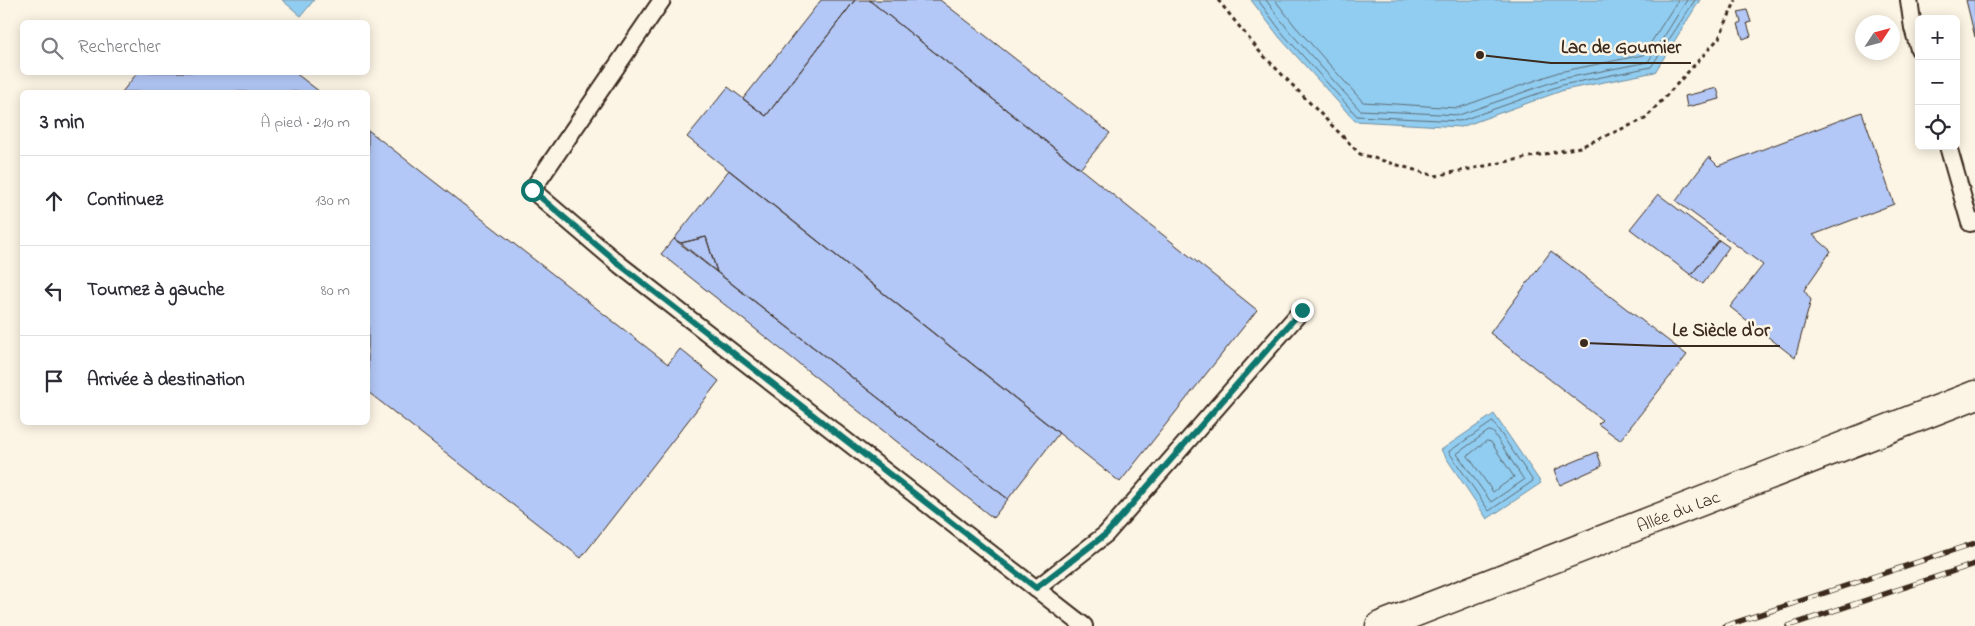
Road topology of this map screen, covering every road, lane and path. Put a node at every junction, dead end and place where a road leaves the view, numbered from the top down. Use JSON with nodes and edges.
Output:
{"nodes":[{"id":1,"x":662,"y":0,"type":"edge"},
{"id":2,"x":1218,"y":0,"type":"edge"},
{"id":3,"x":1736,"y":0,"type":"edge"},
{"id":4,"x":1909,"y":0,"type":"edge"},
{"id":5,"x":1915,"y":35,"type":"edge"},
{"id":6,"x":1949,"y":150,"type":"edge"},
{"id":7,"x":1975,"y":222,"type":"edge"},
{"id":8,"x":1302,"y":310,"type":"dead end"},
{"id":9,"x":1975,"y":395,"type":"edge"},
{"id":10,"x":1036,"y":588,"type":"junction"},
{"id":11,"x":1084,"y":626,"type":"edge"},
{"id":12,"x":1380,"y":626,"type":"edge"}],
"edges":[{"from":1,"to":10,"type":"lane"},
{"from":2,"to":3,"type":"path"},
{"from":4,"to":5,"type":"lane"},
{"from":6,"to":7,"type":"lane"},
{"from":8,"to":10,"type":"lane"},
{"from":9,"to":12,"type":"street","name":"Allée du Lac"},
{"from":10,"to":11,"type":"lane"}]}
